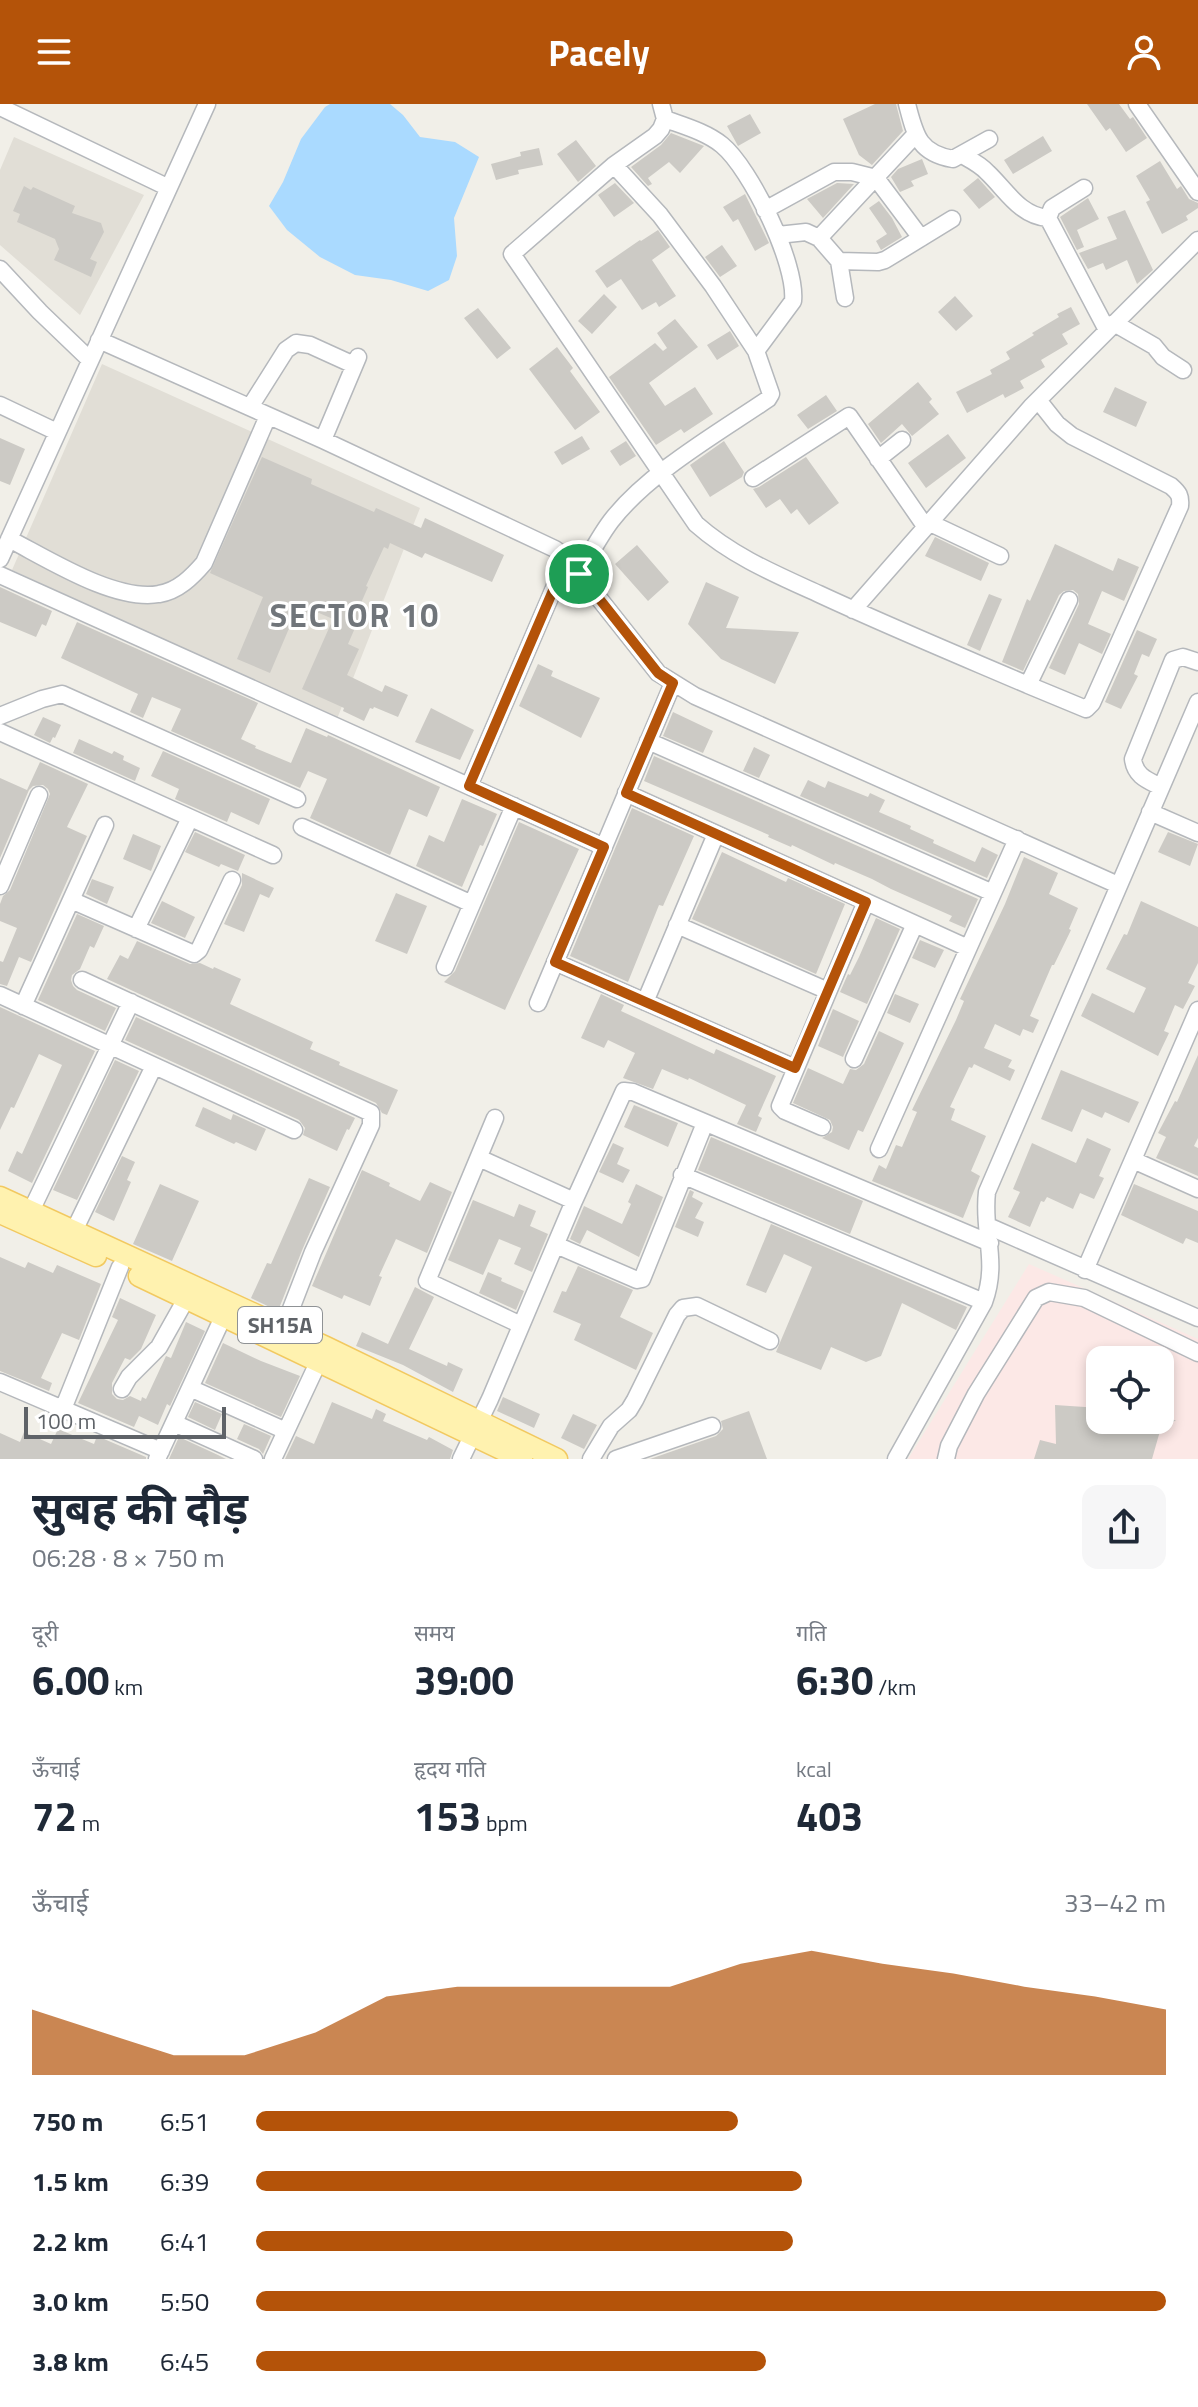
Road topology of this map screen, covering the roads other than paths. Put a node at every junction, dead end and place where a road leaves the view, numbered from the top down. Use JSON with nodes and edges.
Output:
{"nodes":[{"id":1,"x":207,"y":104,"type":"edge"},
{"id":2,"x":907,"y":104,"type":"edge"},
{"id":3,"x":1137,"y":104,"type":"edge"},
{"id":4,"x":0,"y":107,"type":"edge"},
{"id":5,"x":663,"y":112,"type":"edge"},
{"id":6,"x":915,"y":135,"type":"junction"},
{"id":7,"x":989,"y":139,"type":"dead end"},
{"id":8,"x":962,"y":155,"type":"junction"},
{"id":9,"x":614,"y":165,"type":"junction"},
{"id":10,"x":876,"y":178,"type":"junction"},
{"id":11,"x":167,"y":187,"type":"junction"},
{"id":12,"x":1084,"y":188,"type":"dead end"},
{"id":13,"x":1198,"y":192,"type":"edge"},
{"id":14,"x":765,"y":210,"type":"junction"},
{"id":15,"x":1048,"y":218,"type":"junction"},
{"id":16,"x":952,"y":219,"type":"dead end"},
{"id":17,"x":778,"y":235,"type":"junction"},
{"id":18,"x":819,"y":238,"type":"junction"},
{"id":19,"x":921,"y":238,"type":"junction"},
{"id":20,"x":1198,"y":240,"type":"edge"},
{"id":21,"x":839,"y":261,"type":"junction"},
{"id":22,"x":0,"y":269,"type":"edge"},
{"id":23,"x":845,"y":298,"type":"dead end"},
{"id":24,"x":1111,"y":326,"type":"junction"},
{"id":25,"x":99,"y":340,"type":"junction"},
{"id":26,"x":756,"y":351,"type":"junction"},
{"id":27,"x":90,"y":360,"type":"junction"},
{"id":28,"x":1183,"y":370,"type":"dead end"},
{"id":29,"x":1038,"y":400,"type":"junction"},
{"id":30,"x":0,"y":405,"type":"edge"},
{"id":31,"x":250,"y":407,"type":"junction"},
{"id":32,"x":268,"y":416,"type":"junction"},
{"id":33,"x":57,"y":432,"type":"junction"},
{"id":34,"x":323,"y":440,"type":"junction"},
{"id":35,"x":902,"y":440,"type":"dead end"},
{"id":36,"x":878,"y":459,"type":"junction"},
{"id":37,"x":662,"y":473,"type":"junction"},
{"id":38,"x":753,"y":478,"type":"dead end"},
{"id":39,"x":927,"y":524,"type":"junction"},
{"id":40,"x":9,"y":539,"type":"junction"},
{"id":41,"x":1000,"y":556,"type":"dead end"},
{"id":42,"x":567,"y":558,"type":"junction"},
{"id":43,"x":0,"y":559,"type":"edge"},
{"id":44,"x":579,"y":574,"type":"junction"},
{"id":45,"x":0,"y":575,"type":"edge"},
{"id":46,"x":1069,"y":600,"type":"dead end"},
{"id":47,"x":853,"y":610,"type":"junction"},
{"id":48,"x":1198,"y":662,"type":"edge"},
{"id":49,"x":673,"y":683,"type":"junction"},
{"id":50,"x":1028,"y":685,"type":"junction"},
{"id":51,"x":1198,"y":702,"type":"edge"},
{"id":52,"x":0,"y":716,"type":"edge"},
{"id":53,"x":0,"y":732,"type":"edge"},
{"id":54,"x":648,"y":741,"type":"junction"},
{"id":55,"x":469,"y":786,"type":"junction"},
{"id":56,"x":1161,"y":787,"type":"junction"},
{"id":57,"x":626,"y":793,"type":"junction"},
{"id":58,"x":39,"y":795,"type":"dead end"},
{"id":59,"x":297,"y":799,"type":"dead end"},
{"id":60,"x":514,"y":806,"type":"junction"},
{"id":61,"x":1150,"y":812,"type":"junction"},
{"id":62,"x":190,"y":818,"type":"junction"},
{"id":63,"x":105,"y":825,"type":"dead end"},
{"id":64,"x":302,"y":827,"type":"dead end"},
{"id":65,"x":1198,"y":833,"type":"edge"},
{"id":66,"x":716,"y":834,"type":"junction"},
{"id":67,"x":1017,"y":839,"type":"junction"},
{"id":68,"x":604,"y":847,"type":"junction"},
{"id":69,"x":273,"y":855,"type":"dead end"},
{"id":70,"x":232,"y":880,"type":"dead end"},
{"id":71,"x":1118,"y":885,"type":"junction"},
{"id":72,"x":0,"y":886,"type":"edge"},
{"id":73,"x":993,"y":893,"type":"junction"},
{"id":74,"x":71,"y":900,"type":"junction"},
{"id":75,"x":866,"y":902,"type":"junction"},
{"id":76,"x":472,"y":904,"type":"junction"},
{"id":77,"x":915,"y":924,"type":"junction"},
{"id":78,"x":677,"y":925,"type":"junction"},
{"id":79,"x":136,"y":929,"type":"junction"},
{"id":80,"x":968,"y":948,"type":"junction"},
{"id":81,"x":555,"y":962,"type":"junction"},
{"id":82,"x":445,"y":967,"type":"dead end"},
{"id":83,"x":82,"y":980,"type":"dead end"},
{"id":84,"x":828,"y":991,"type":"junction"},
{"id":85,"x":0,"y":995,"type":"edge"},
{"id":86,"x":131,"y":1002,"type":"junction"},
{"id":87,"x":645,"y":1002,"type":"junction"},
{"id":88,"x":538,"y":1003,"type":"dead end"},
{"id":89,"x":23,"y":1006,"type":"junction"},
{"id":90,"x":1198,"y":1010,"type":"edge"},
{"id":91,"x":110,"y":1046,"type":"junction"},
{"id":92,"x":854,"y":1059,"type":"dead end"},
{"id":93,"x":154,"y":1066,"type":"junction"},
{"id":94,"x":795,"y":1068,"type":"junction"},
{"id":95,"x":495,"y":1118,"type":"dead end"},
{"id":96,"x":705,"y":1123,"type":"junction"},
{"id":97,"x":822,"y":1127,"type":"dead end"},
{"id":98,"x":294,"y":1130,"type":"dead end"},
{"id":99,"x":879,"y":1149,"type":"dead end"},
{"id":100,"x":479,"y":1158,"type":"junction"},
{"id":101,"x":1133,"y":1160,"type":"junction"},
{"id":102,"x":682,"y":1175,"type":"junction"},
{"id":103,"x":1198,"y":1189,"type":"edge"},
{"id":104,"x":0,"y":1197,"type":"edge"},
{"id":105,"x":574,"y":1201,"type":"junction"},
{"id":106,"x":31,"y":1211,"type":"junction"},
{"id":107,"x":0,"y":1213,"type":"edge"},
{"id":108,"x":989,"y":1235,"type":"junction"},
{"id":109,"x":71,"y":1237,"type":"junction"},
{"id":110,"x":556,"y":1245,"type":"junction"},
{"id":111,"x":120,"y":1267,"type":"junction"},
{"id":112,"x":1085,"y":1270,"type":"junction"},
{"id":113,"x":186,"y":1299,"type":"junction"},
{"id":114,"x":984,"y":1302,"type":"junction"},
{"id":115,"x":223,"y":1317,"type":"junction"},
{"id":116,"x":1198,"y":1318,"type":"edge"},
{"id":117,"x":521,"y":1325,"type":"junction"},
{"id":118,"x":284,"y":1327,"type":"junction"},
{"id":119,"x":770,"y":1341,"type":"dead end"},
{"id":120,"x":1198,"y":1353,"type":"edge"},
{"id":121,"x":322,"y":1354,"type":"junction"},
{"id":122,"x":0,"y":1382,"type":"edge"},
{"id":123,"x":190,"y":1388,"type":"junction"},
{"id":124,"x":122,"y":1389,"type":"dead end"},
{"id":125,"x":63,"y":1409,"type":"junction"},
{"id":126,"x":174,"y":1423,"type":"junction"},
{"id":127,"x":712,"y":1426,"type":"dead end"},
{"id":128,"x":476,"y":1429,"type":"junction"},
{"id":129,"x":286,"y":1431,"type":"junction"},
{"id":130,"x":159,"y":1455,"type":"edge"},
{"id":131,"x":254,"y":1459,"type":"edge"},
{"id":132,"x":273,"y":1459,"type":"edge"},
{"id":133,"x":461,"y":1459,"type":"edge"},
{"id":134,"x":522,"y":1459,"type":"edge"},
{"id":135,"x":557,"y":1459,"type":"edge"},
{"id":136,"x":591,"y":1459,"type":"edge"},
{"id":137,"x":616,"y":1459,"type":"edge"},
{"id":138,"x":896,"y":1459,"type":"edge"},
{"id":139,"x":946,"y":1459,"type":"edge"}],
"edges":[{"from":1,"to":11,"type":"street"},
{"from":2,"to":6,"type":"street"},
{"from":3,"to":13,"type":"street"},
{"from":4,"to":11,"type":"street"},
{"from":5,"to":9,"type":"street"},
{"from":5,"to":14,"type":"street"},
{"from":6,"to":8,"type":"street"},
{"from":6,"to":10,"type":"street"},
{"from":7,"to":8,"type":"street"},
{"from":8,"to":15,"type":"street"},
{"from":9,"to":26,"type":"street"},
{"from":9,"to":37,"type":"street"},
{"from":10,"to":14,"type":"street"},
{"from":10,"to":18,"type":"street"},
{"from":10,"to":19,"type":"street"},
{"from":11,"to":25,"type":"street"},
{"from":12,"to":15,"type":"street"},
{"from":14,"to":17,"type":"street"},
{"from":15,"to":24,"type":"street"},
{"from":16,"to":19,"type":"street"},
{"from":17,"to":18,"type":"street"},
{"from":17,"to":26,"type":"street"},
{"from":18,"to":21,"type":"street"},
{"from":19,"to":21,"type":"street"},
{"from":20,"to":24,"type":"street"},
{"from":21,"to":23,"type":"street"},
{"from":22,"to":27,"type":"street"},
{"from":24,"to":28,"type":"street"},
{"from":24,"to":29,"type":"street"},
{"from":25,"to":27,"type":"street"},
{"from":25,"to":31,"type":"street"},
{"from":26,"to":37,"type":"street"},
{"from":27,"to":33,"type":"street"},
{"from":29,"to":39,"type":"street"},
{"from":29,"to":50,"type":"street"},
{"from":30,"to":33,"type":"street"},
{"from":31,"to":32,"type":"street"},
{"from":31,"to":34,"type":"street"},
{"from":32,"to":34,"type":"street"},
{"from":32,"to":40,"type":"street"},
{"from":33,"to":40,"type":"street"},
{"from":34,"to":42,"type":"street"},
{"from":35,"to":36,"type":"street"},
{"from":36,"to":38,"type":"street"},
{"from":36,"to":39,"type":"street"},
{"from":37,"to":44,"type":"street"},
{"from":37,"to":47,"type":"street"},
{"from":39,"to":41,"type":"street"},
{"from":39,"to":47,"type":"street"},
{"from":40,"to":43,"type":"street"},
{"from":42,"to":44,"type":"street"},
{"from":42,"to":55,"type":"street"},
{"from":44,"to":49,"type":"street"},
{"from":45,"to":55,"type":"street"},
{"from":46,"to":50,"type":"street"},
{"from":47,"to":50,"type":"street"},
{"from":48,"to":56,"type":"street"},
{"from":49,"to":54,"type":"street"},
{"from":49,"to":67,"type":"street"},
{"from":51,"to":56,"type":"street"},
{"from":52,"to":59,"type":"street"},
{"from":53,"to":62,"type":"street"},
{"from":54,"to":57,"type":"street"},
{"from":54,"to":73,"type":"street"},
{"from":55,"to":60,"type":"street"},
{"from":56,"to":61,"type":"street"},
{"from":57,"to":66,"type":"street"},
{"from":57,"to":68,"type":"street"},
{"from":58,"to":72,"type":"street"},
{"from":60,"to":68,"type":"street"},
{"from":60,"to":76,"type":"street"},
{"from":61,"to":65,"type":"street"},
{"from":61,"to":71,"type":"street"},
{"from":62,"to":69,"type":"street"},
{"from":62,"to":79,"type":"street"},
{"from":63,"to":74,"type":"street"},
{"from":64,"to":76,"type":"street"},
{"from":66,"to":75,"type":"street"},
{"from":66,"to":78,"type":"street"},
{"from":67,"to":71,"type":"street"},
{"from":67,"to":73,"type":"street"},
{"from":68,"to":81,"type":"street"},
{"from":70,"to":79,"type":"street"},
{"from":71,"to":108,"type":"street"},
{"from":73,"to":80,"type":"street"},
{"from":74,"to":79,"type":"street"},
{"from":74,"to":89,"type":"street"},
{"from":75,"to":77,"type":"street"},
{"from":75,"to":84,"type":"street"},
{"from":76,"to":82,"type":"street"},
{"from":77,"to":80,"type":"street"},
{"from":77,"to":92,"type":"street"},
{"from":78,"to":84,"type":"street"},
{"from":78,"to":87,"type":"street"},
{"from":80,"to":99,"type":"street"},
{"from":81,"to":87,"type":"street"},
{"from":81,"to":88,"type":"street"},
{"from":83,"to":86,"type":"street"},
{"from":84,"to":94,"type":"street"},
{"from":85,"to":89,"type":"street"},
{"from":86,"to":91,"type":"street"},
{"from":86,"to":118,"type":"street"},
{"from":87,"to":94,"type":"street"},
{"from":89,"to":91,"type":"street"},
{"from":90,"to":101,"type":"street"},
{"from":91,"to":93,"type":"street"},
{"from":91,"to":106,"type":"street"},
{"from":93,"to":98,"type":"street"},
{"from":93,"to":109,"type":"street"},
{"from":94,"to":97,"type":"street"},
{"from":95,"to":100,"type":"street"},
{"from":96,"to":102,"type":"street"},
{"from":96,"to":105,"type":"street"},
{"from":96,"to":108,"type":"street"},
{"from":100,"to":105,"type":"street"},
{"from":100,"to":117,"type":"street"},
{"from":101,"to":103,"type":"street"},
{"from":101,"to":112,"type":"street"},
{"from":102,"to":110,"type":"street"},
{"from":102,"to":114,"type":"street"},
{"from":104,"to":106,"type":"main road","number":"SH15A"},
{"from":105,"to":110,"type":"street"},
{"from":106,"to":109,"type":"main road","number":"SH15A"},
{"from":107,"to":109,"type":"main road","number":"SH15A"},
{"from":108,"to":112,"type":"street"},
{"from":108,"to":114,"type":"street"},
{"from":109,"to":111,"type":"main road","number":"SH15A"},
{"from":109,"to":118,"type":"main road","number":"SH15A"},
{"from":110,"to":117,"type":"street"},
{"from":111,"to":113,"type":"main road","number":"SH15A"},
{"from":111,"to":125,"type":"street"},
{"from":112,"to":116,"type":"street"},
{"from":113,"to":115,"type":"main road","number":"SH15A"},
{"from":113,"to":124,"type":"street"},
{"from":114,"to":138,"type":"street"},
{"from":115,"to":121,"type":"main road","number":"SH15A"},
{"from":115,"to":123,"type":"street"},
{"from":117,"to":128,"type":"street"},
{"from":118,"to":121,"type":"main road","number":"SH15A"},
{"from":119,"to":136,"type":"street"},
{"from":120,"to":139,"type":"street"},
{"from":121,"to":128,"type":"main road","number":"SH15A"},
{"from":121,"to":129,"type":"street"},
{"from":122,"to":125,"type":"street"},
{"from":123,"to":126,"type":"street"},
{"from":123,"to":129,"type":"street"},
{"from":125,"to":130,"type":"street"},
{"from":126,"to":130,"type":"street"},
{"from":126,"to":131,"type":"street"},
{"from":127,"to":137,"type":"street"},
{"from":128,"to":133,"type":"street"},
{"from":128,"to":134,"type":"main road","number":"SH15A"},
{"from":128,"to":135,"type":"main road","number":"SH15A"},
{"from":129,"to":132,"type":"street"}]}
